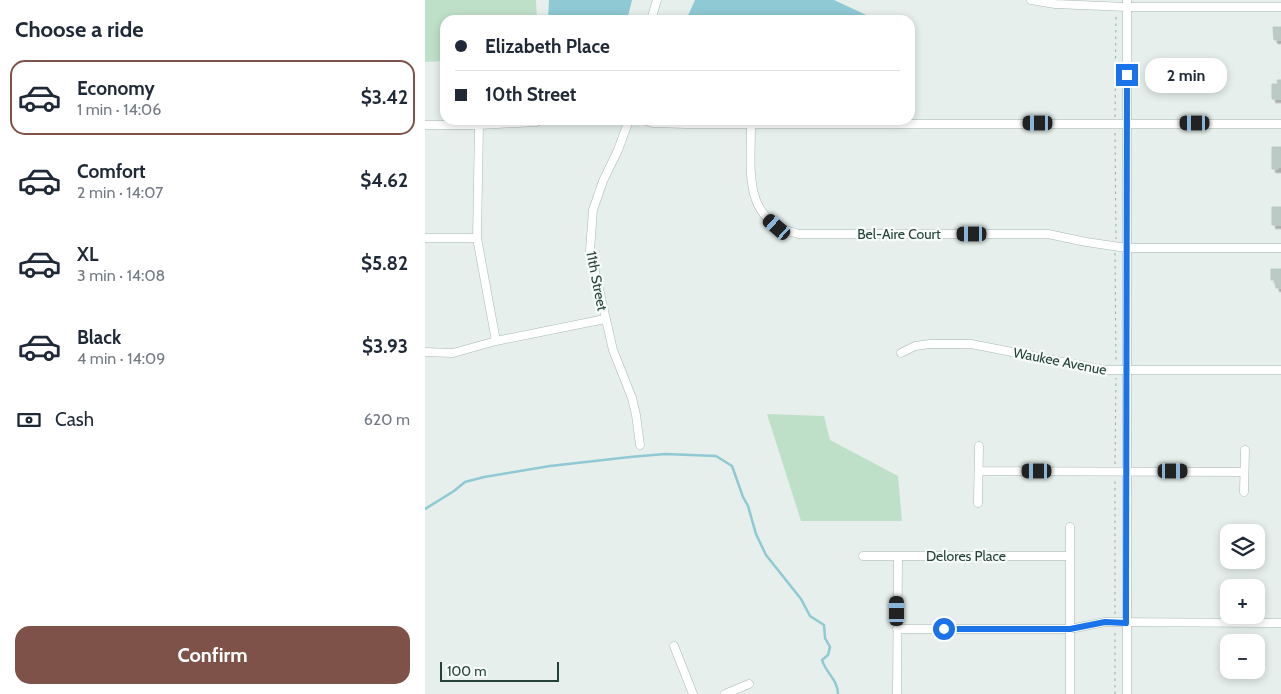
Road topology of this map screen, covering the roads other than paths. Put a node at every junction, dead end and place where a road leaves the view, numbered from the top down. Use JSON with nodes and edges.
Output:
{"nodes":[{"id":1,"x":657,"y":0,"type":"edge"},
{"id":2,"x":1031,"y":0,"type":"edge"},
{"id":3,"x":1127,"y":3,"type":"edge"},
{"id":4,"x":1281,"y":7,"type":"edge"},
{"id":5,"x":652,"y":15,"type":"edge"},
{"id":6,"x":1126,"y":123,"type":"junction"},
{"id":7,"x":915,"y":124,"type":"edge"},
{"id":8,"x":1281,"y":124,"type":"edge"},
{"id":9,"x":425,"y":125,"type":"edge"},
{"id":10,"x":440,"y":125,"type":"edge"},
{"id":11,"x":479,"y":125,"type":"edge"},
{"id":12,"x":627,"y":125,"type":"edge"},
{"id":13,"x":751,"y":125,"type":"edge"},
{"id":14,"x":425,"y":238,"type":"edge"},
{"id":15,"x":477,"y":238,"type":"junction"},
{"id":16,"x":1127,"y":248,"type":"junction"},
{"id":17,"x":1281,"y":248,"type":"edge"},
{"id":18,"x":605,"y":319,"type":"junction"},
{"id":19,"x":496,"y":341,"type":"junction"},
{"id":20,"x":425,"y":352,"type":"edge"},
{"id":21,"x":901,"y":353,"type":"dead end"},
{"id":22,"x":1281,"y":370,"type":"edge"},
{"id":23,"x":1125,"y":371,"type":"junction"},
{"id":24,"x":640,"y":445,"type":"dead end"},
{"id":25,"x":979,"y":446,"type":"dead end"},
{"id":26,"x":1245,"y":450,"type":"dead end"},
{"id":27,"x":979,"y":471,"type":"junction"},
{"id":28,"x":1126,"y":471,"type":"junction"},
{"id":29,"x":1244,"y":472,"type":"junction"},
{"id":30,"x":1244,"y":492,"type":"dead end"},
{"id":31,"x":978,"y":503,"type":"dead end"},
{"id":32,"x":1070,"y":527,"type":"dead end"},
{"id":33,"x":863,"y":556,"type":"dead end"},
{"id":34,"x":897,"y":556,"type":"junction"},
{"id":35,"x":1070,"y":556,"type":"junction"},
{"id":36,"x":1126,"y":623,"type":"junction"},
{"id":37,"x":1281,"y":623,"type":"edge"},
{"id":38,"x":897,"y":629,"type":"junction"},
{"id":39,"x":1070,"y":629,"type":"junction"},
{"id":40,"x":674,"y":646,"type":"dead end"},
{"id":41,"x":749,"y":684,"type":"dead end"},
{"id":42,"x":693,"y":694,"type":"edge"},
{"id":43,"x":725,"y":694,"type":"edge"},
{"id":44,"x":897,"y":694,"type":"edge"},
{"id":45,"x":1070,"y":694,"type":"edge"},
{"id":46,"x":1127,"y":694,"type":"edge"}],
"edges":[{"from":1,"to":5,"type":"street"},
{"from":2,"to":3,"type":"street"},
{"from":3,"to":4,"type":"street"},
{"from":3,"to":6,"type":"street"},
{"from":6,"to":7,"type":"street"},
{"from":6,"to":8,"type":"street"},
{"from":6,"to":16,"type":"street"},
{"from":9,"to":10,"type":"street"},
{"from":11,"to":15,"type":"street"},
{"from":12,"to":18,"type":"street","name":"11th Street"},
{"from":13,"to":16,"type":"street","name":"Bel-Aire Court"},
{"from":14,"to":15,"type":"street"},
{"from":15,"to":19,"type":"street"},
{"from":16,"to":17,"type":"street","name":"Bel-Aire Court"},
{"from":16,"to":23,"type":"street"},
{"from":18,"to":19,"type":"street"},
{"from":18,"to":24,"type":"street","name":"11th Street"},
{"from":19,"to":20,"type":"street"},
{"from":21,"to":23,"type":"street","name":"Waukee Avenue"},
{"from":22,"to":23,"type":"street","name":"Waukee Avenue"},
{"from":23,"to":28,"type":"street"},
{"from":25,"to":27,"type":"street"},
{"from":26,"to":29,"type":"street"},
{"from":27,"to":28,"type":"street"},
{"from":27,"to":31,"type":"street"},
{"from":28,"to":29,"type":"street"},
{"from":28,"to":36,"type":"street"},
{"from":29,"to":30,"type":"street"},
{"from":32,"to":35,"type":"street"},
{"from":33,"to":34,"type":"street","name":"Delores Place"},
{"from":34,"to":35,"type":"street","name":"Delores Place"},
{"from":34,"to":38,"type":"street"},
{"from":35,"to":39,"type":"street"},
{"from":36,"to":37,"type":"street"},
{"from":36,"to":39,"type":"street"},
{"from":36,"to":46,"type":"street"},
{"from":38,"to":39,"type":"street"},
{"from":38,"to":44,"type":"street"},
{"from":39,"to":45,"type":"street"},
{"from":40,"to":42,"type":"street"},
{"from":41,"to":43,"type":"street"}]}
